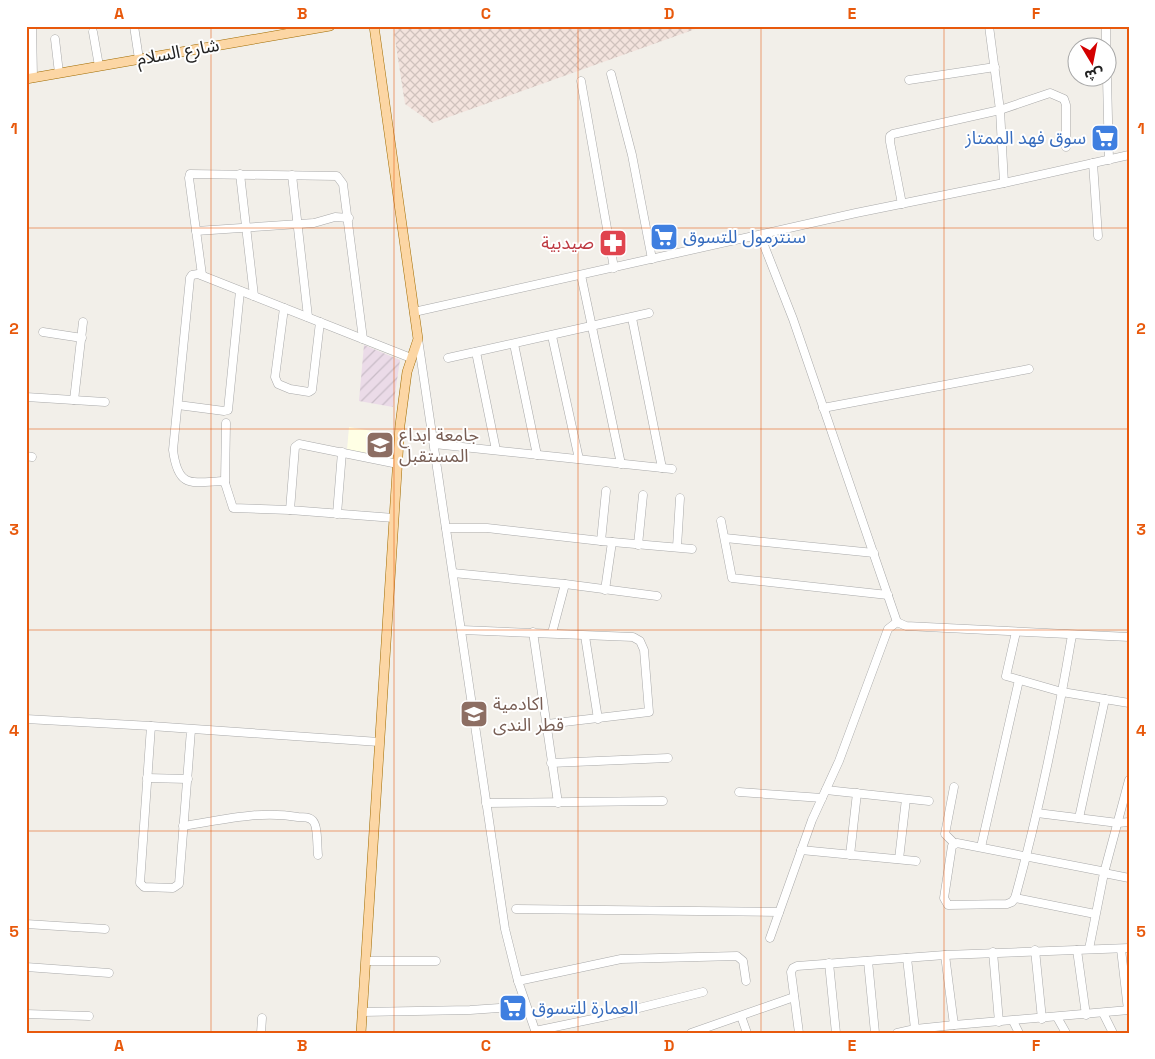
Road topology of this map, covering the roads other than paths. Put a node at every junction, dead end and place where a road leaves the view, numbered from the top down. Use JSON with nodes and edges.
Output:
{"nodes":[{"id":1,"x":32,"y":26,"type":"edge"},
{"id":2,"x":134,"y":26,"type":"edge"},
{"id":3,"x":330,"y":26,"type":"edge"},
{"id":4,"x":374,"y":26,"type":"edge"},
{"id":5,"x":989,"y":26,"type":"edge"},
{"id":6,"x":93,"y":32,"type":"dead end"},
{"id":7,"x":55,"y":39,"type":"dead end"},
{"id":8,"x":138,"y":59,"type":"junction"},
{"id":9,"x":99,"y":66,"type":"junction"},
{"id":10,"x":995,"y":66,"type":"junction"},
{"id":11,"x":59,"y":73,"type":"junction"},
{"id":12,"x":611,"y":74,"type":"dead end"},
{"id":13,"x":30,"y":78,"type":"edge"},
{"id":14,"x":909,"y":80,"type":"dead end"},
{"id":15,"x":581,"y":82,"type":"dead end"},
{"id":16,"x":1107,"y":88,"type":"edge"},
{"id":17,"x":1000,"y":110,"type":"junction"},
{"id":18,"x":1066,"y":147,"type":"dead end"},
{"id":19,"x":1129,"y":155,"type":"edge"},
{"id":20,"x":1109,"y":160,"type":"junction"},
{"id":21,"x":1093,"y":163,"type":"junction"},
{"id":22,"x":240,"y":174,"type":"junction"},
{"id":23,"x":292,"y":174,"type":"junction"},
{"id":24,"x":1004,"y":183,"type":"junction"},
{"id":25,"x":902,"y":204,"type":"junction"},
{"id":26,"x":349,"y":218,"type":"junction"},
{"id":27,"x":297,"y":224,"type":"junction"},
{"id":28,"x":246,"y":228,"type":"junction"},
{"id":29,"x":196,"y":231,"type":"junction"},
{"id":30,"x":760,"y":235,"type":"junction"},
{"id":31,"x":1098,"y":236,"type":"dead end"},
{"id":32,"x":652,"y":259,"type":"junction"},
{"id":33,"x":614,"y":268,"type":"junction"},
{"id":34,"x":202,"y":275,"type":"junction"},
{"id":35,"x":581,"y":275,"type":"junction"},
{"id":36,"x":240,"y":290,"type":"junction"},
{"id":37,"x":254,"y":296,"type":"junction"},
{"id":38,"x":284,"y":308,"type":"junction"},
{"id":39,"x":414,"y":312,"type":"junction"},
{"id":40,"x":649,"y":313,"type":"dead end"},
{"id":41,"x":308,"y":318,"type":"junction"},
{"id":42,"x":632,"y":318,"type":"junction"},
{"id":43,"x":84,"y":322,"type":"dead end"},
{"id":44,"x":320,"y":322,"type":"junction"},
{"id":45,"x":592,"y":326,"type":"junction"},
{"id":46,"x":43,"y":332,"type":"dead end"},
{"id":47,"x":552,"y":336,"type":"junction"},
{"id":48,"x":82,"y":338,"type":"junction"},
{"id":49,"x":363,"y":339,"type":"junction"},
{"id":50,"x":418,"y":339,"type":"junction"},
{"id":51,"x":514,"y":344,"type":"junction"},
{"id":52,"x":476,"y":352,"type":"junction"},
{"id":53,"x":411,"y":358,"type":"junction"},
{"id":54,"x":448,"y":358,"type":"dead end"},
{"id":55,"x":1029,"y":369,"type":"dead end"},
{"id":56,"x":26,"y":397,"type":"edge"},
{"id":57,"x":74,"y":400,"type":"junction"},
{"id":58,"x":105,"y":402,"type":"dead end"},
{"id":59,"x":178,"y":405,"type":"junction"},
{"id":60,"x":823,"y":408,"type":"junction"},
{"id":61,"x":226,"y":423,"type":"dead end"},
{"id":62,"x":434,"y":444,"type":"junction"},
{"id":63,"x":496,"y":450,"type":"junction"},
{"id":64,"x":342,"y":452,"type":"junction"},
{"id":65,"x":537,"y":454,"type":"junction"},
{"id":66,"x":579,"y":459,"type":"junction"},
{"id":67,"x":398,"y":464,"type":"junction"},
{"id":68,"x":621,"y":464,"type":"junction"},
{"id":69,"x":662,"y":468,"type":"junction"},
{"id":70,"x":672,"y":469,"type":"dead end"},
{"id":71,"x":225,"y":483,"type":"junction"},
{"id":72,"x":606,"y":491,"type":"dead end"},
{"id":73,"x":644,"y":495,"type":"dead end"},
{"id":74,"x":680,"y":498,"type":"dead end"},
{"id":75,"x":290,"y":510,"type":"junction"},
{"id":76,"x":337,"y":514,"type":"junction"},
{"id":77,"x":394,"y":518,"type":"junction"},
{"id":78,"x":721,"y":521,"type":"dead end"},
{"id":79,"x":446,"y":528,"type":"junction"},
{"id":80,"x":725,"y":538,"type":"junction"},
{"id":81,"x":601,"y":541,"type":"junction"},
{"id":82,"x":612,"y":542,"type":"junction"},
{"id":83,"x":638,"y":545,"type":"junction"},
{"id":84,"x":676,"y":547,"type":"junction"},
{"id":85,"x":692,"y":549,"type":"dead end"},
{"id":86,"x":874,"y":553,"type":"junction"},
{"id":87,"x":453,"y":573,"type":"junction"},
{"id":88,"x":565,"y":584,"type":"junction"},
{"id":89,"x":605,"y":590,"type":"junction"},
{"id":90,"x":888,"y":594,"type":"junction"},
{"id":91,"x":657,"y":596,"type":"dead end"},
{"id":92,"x":897,"y":622,"type":"junction"},
{"id":93,"x":462,"y":630,"type":"junction"},
{"id":94,"x":533,"y":632,"type":"junction"},
{"id":95,"x":1016,"y":632,"type":"junction"},
{"id":96,"x":552,"y":633,"type":"junction"},
{"id":97,"x":1072,"y":635,"type":"junction"},
{"id":98,"x":585,"y":636,"type":"junction"},
{"id":99,"x":1129,"y":637,"type":"edge"},
{"id":100,"x":1019,"y":680,"type":"junction"},
{"id":101,"x":1062,"y":692,"type":"junction"},
{"id":102,"x":1105,"y":699,"type":"junction"},
{"id":103,"x":1129,"y":703,"type":"edge"},
{"id":104,"x":598,"y":718,"type":"junction"},
{"id":105,"x":26,"y":719,"type":"edge"},
{"id":106,"x":546,"y":724,"type":"junction"},
{"id":107,"x":151,"y":726,"type":"junction"},
{"id":108,"x":191,"y":730,"type":"junction"},
{"id":109,"x":379,"y":742,"type":"junction"},
{"id":110,"x":668,"y":758,"type":"dead end"},
{"id":111,"x":551,"y":763,"type":"junction"},
{"id":112,"x":147,"y":778,"type":"junction"},
{"id":113,"x":188,"y":779,"type":"junction"},
{"id":114,"x":1129,"y":780,"type":"edge"},
{"id":115,"x":954,"y":786,"type":"dead end"},
{"id":116,"x":826,"y":790,"type":"junction"},
{"id":117,"x":739,"y":792,"type":"dead end"},
{"id":118,"x":857,"y":793,"type":"junction"},
{"id":119,"x":822,"y":798,"type":"junction"},
{"id":120,"x":906,"y":799,"type":"junction"},
{"id":121,"x":663,"y":801,"type":"dead end"},
{"id":122,"x":929,"y":801,"type":"dead end"},
{"id":123,"x":486,"y":803,"type":"junction"},
{"id":124,"x":558,"y":803,"type":"junction"},
{"id":125,"x":1037,"y":813,"type":"junction"},
{"id":126,"x":1079,"y":818,"type":"junction"},
{"id":127,"x":1118,"y":822,"type":"junction"},
{"id":128,"x":1129,"y":822,"type":"edge"},
{"id":129,"x":183,"y":826,"type":"junction"},
{"id":130,"x":954,"y":844,"type":"junction"},
{"id":131,"x":981,"y":846,"type":"junction"},
{"id":132,"x":801,"y":850,"type":"junction"},
{"id":133,"x":318,"y":855,"type":"dead end"},
{"id":134,"x":850,"y":855,"type":"junction"},
{"id":135,"x":1026,"y":857,"type":"junction"},
{"id":136,"x":899,"y":859,"type":"junction"},
{"id":137,"x":916,"y":861,"type":"dead end"},
{"id":138,"x":1104,"y":873,"type":"junction"},
{"id":139,"x":1129,"y":878,"type":"edge"},
{"id":140,"x":1015,"y":898,"type":"junction"},
{"id":141,"x":516,"y":909,"type":"dead end"},
{"id":142,"x":779,"y":912,"type":"junction"},
{"id":143,"x":1095,"y":914,"type":"junction"},
{"id":144,"x":26,"y":924,"type":"edge"},
{"id":145,"x":106,"y":929,"type":"dead end"},
{"id":146,"x":770,"y":938,"type":"dead end"},
{"id":147,"x":1125,"y":948,"type":"edge"},
{"id":148,"x":1089,"y":949,"type":"junction"},
{"id":149,"x":1035,"y":950,"type":"junction"},
{"id":150,"x":1077,"y":950,"type":"junction"},
{"id":151,"x":992,"y":952,"type":"junction"},
{"id":152,"x":945,"y":955,"type":"junction"},
{"id":153,"x":907,"y":958,"type":"junction"},
{"id":154,"x":366,"y":961,"type":"junction"},
{"id":155,"x":436,"y":961,"type":"dead end"},
{"id":156,"x":868,"y":961,"type":"junction"},
{"id":157,"x":829,"y":963,"type":"junction"},
{"id":158,"x":26,"y":967,"type":"edge"},
{"id":159,"x":109,"y":973,"type":"dead end"},
{"id":160,"x":518,"y":981,"type":"junction"},
{"id":161,"x":746,"y":982,"type":"dead end"},
{"id":162,"x":703,"y":992,"type":"dead end"},
{"id":163,"x":794,"y":998,"type":"junction"},
{"id":164,"x":526,"y":1006,"type":"junction"},
{"id":165,"x":1128,"y":1010,"type":"edge"},
{"id":166,"x":362,"y":1012,"type":"junction"},
{"id":167,"x":1102,"y":1013,"type":"junction"},
{"id":168,"x":26,"y":1014,"type":"edge"},
{"id":169,"x":1086,"y":1015,"type":"junction"},
{"id":170,"x":89,"y":1016,"type":"dead end"},
{"id":171,"x":741,"y":1016,"type":"junction"},
{"id":172,"x":1057,"y":1017,"type":"junction"},
{"id":173,"x":262,"y":1018,"type":"dead end"},
{"id":174,"x":1042,"y":1018,"type":"junction"},
{"id":175,"x":1013,"y":1021,"type":"junction"},
{"id":176,"x":999,"y":1022,"type":"junction"},
{"id":177,"x":970,"y":1024,"type":"junction"},
{"id":178,"x":954,"y":1025,"type":"junction"},
{"id":179,"x":915,"y":1029,"type":"junction"},
{"id":180,"x":928,"y":1030,"type":"edge"},
{"id":181,"x":535,"y":1032,"type":"edge"},
{"id":182,"x":261,"y":1033,"type":"edge"},
{"id":183,"x":361,"y":1033,"type":"edge"},
{"id":184,"x":691,"y":1033,"type":"edge"},
{"id":185,"x":747,"y":1033,"type":"edge"},
{"id":186,"x":798,"y":1033,"type":"edge"},
{"id":187,"x":836,"y":1033,"type":"edge"},
{"id":188,"x":875,"y":1033,"type":"edge"},
{"id":189,"x":897,"y":1033,"type":"edge"},
{"id":190,"x":975,"y":1033,"type":"edge"},
{"id":191,"x":1020,"y":1033,"type":"edge"},
{"id":192,"x":1066,"y":1033,"type":"edge"},
{"id":193,"x":1113,"y":1033,"type":"edge"}],
"edges":[{"from":1,"to":13,"type":"street"},
{"from":2,"to":8,"type":"street"},
{"from":3,"to":8,"type":"main road","name":"شارع السلام"},
{"from":4,"to":39,"type":"main road"},
{"from":5,"to":10,"type":"street"},
{"from":6,"to":9,"type":"street"},
{"from":7,"to":11,"type":"street"},
{"from":8,"to":9,"type":"main road","name":"شارع السلام"},
{"from":9,"to":11,"type":"main road","name":"شارع السلام"},
{"from":10,"to":14,"type":"street"},
{"from":10,"to":17,"type":"street"},
{"from":11,"to":13,"type":"main road","name":"شارع السلام"},
{"from":12,"to":32,"type":"street"},
{"from":15,"to":33,"type":"street"},
{"from":16,"to":20,"type":"street"},
{"from":17,"to":18,"type":"street"},
{"from":17,"to":24,"type":"street"},
{"from":17,"to":25,"type":"street"},
{"from":19,"to":20,"type":"street"},
{"from":20,"to":21,"type":"street"},
{"from":21,"to":24,"type":"street"},
{"from":21,"to":31,"type":"street"},
{"from":22,"to":23,"type":"street"},
{"from":22,"to":28,"type":"street"},
{"from":22,"to":29,"type":"street"},
{"from":23,"to":26,"type":"street"},
{"from":23,"to":27,"type":"street"},
{"from":24,"to":25,"type":"street"},
{"from":25,"to":30,"type":"street"},
{"from":26,"to":27,"type":"street"},
{"from":26,"to":49,"type":"street"},
{"from":27,"to":28,"type":"street"},
{"from":27,"to":41,"type":"street"},
{"from":28,"to":29,"type":"street"},
{"from":28,"to":37,"type":"street"},
{"from":29,"to":34,"type":"street"},
{"from":30,"to":32,"type":"street"},
{"from":30,"to":60,"type":"street"},
{"from":32,"to":33,"type":"street"},
{"from":33,"to":35,"type":"street"},
{"from":34,"to":36,"type":"street"},
{"from":34,"to":59,"type":"street"},
{"from":35,"to":39,"type":"street"},
{"from":35,"to":45,"type":"street"},
{"from":36,"to":37,"type":"street"},
{"from":36,"to":59,"type":"street"},
{"from":37,"to":38,"type":"street"},
{"from":38,"to":41,"type":"street"},
{"from":38,"to":44,"type":"street"},
{"from":39,"to":50,"type":"main road"},
{"from":40,"to":42,"type":"street"},
{"from":41,"to":44,"type":"street"},
{"from":42,"to":45,"type":"street"},
{"from":42,"to":69,"type":"street"},
{"from":43,"to":48,"type":"street"},
{"from":44,"to":49,"type":"street"},
{"from":45,"to":47,"type":"street"},
{"from":45,"to":68,"type":"street"},
{"from":46,"to":48,"type":"street"},
{"from":47,"to":51,"type":"street"},
{"from":47,"to":66,"type":"street"},
{"from":48,"to":57,"type":"street"},
{"from":49,"to":53,"type":"street"},
{"from":50,"to":53,"type":"main road"},
{"from":50,"to":62,"type":"street"},
{"from":51,"to":52,"type":"street"},
{"from":51,"to":65,"type":"street"},
{"from":52,"to":54,"type":"street"},
{"from":52,"to":63,"type":"street"},
{"from":53,"to":67,"type":"main road"},
{"from":55,"to":60,"type":"street"},
{"from":56,"to":57,"type":"street"},
{"from":57,"to":58,"type":"street"},
{"from":59,"to":71,"type":"street"},
{"from":60,"to":86,"type":"street"},
{"from":61,"to":71,"type":"street"},
{"from":62,"to":63,"type":"street"},
{"from":62,"to":79,"type":"street"},
{"from":63,"to":65,"type":"street"},
{"from":64,"to":67,"type":"street"},
{"from":64,"to":75,"type":"street"},
{"from":64,"to":76,"type":"street"},
{"from":65,"to":66,"type":"street"},
{"from":66,"to":68,"type":"street"},
{"from":67,"to":77,"type":"main road"},
{"from":68,"to":69,"type":"street"},
{"from":69,"to":70,"type":"street"},
{"from":71,"to":75,"type":"street"},
{"from":72,"to":81,"type":"street"},
{"from":73,"to":83,"type":"street"},
{"from":74,"to":84,"type":"street"},
{"from":75,"to":76,"type":"street"},
{"from":76,"to":77,"type":"street"},
{"from":77,"to":109,"type":"main road"},
{"from":78,"to":80,"type":"street"},
{"from":79,"to":81,"type":"street"},
{"from":79,"to":87,"type":"street"},
{"from":80,"to":86,"type":"street"},
{"from":80,"to":90,"type":"street"},
{"from":81,"to":82,"type":"street"},
{"from":82,"to":83,"type":"street"},
{"from":82,"to":89,"type":"street"},
{"from":83,"to":84,"type":"street"},
{"from":84,"to":85,"type":"street"},
{"from":86,"to":90,"type":"street"},
{"from":87,"to":88,"type":"street"},
{"from":87,"to":93,"type":"street"},
{"from":88,"to":89,"type":"street"},
{"from":88,"to":96,"type":"street"},
{"from":89,"to":91,"type":"street"},
{"from":90,"to":92,"type":"street"},
{"from":92,"to":95,"type":"street"},
{"from":92,"to":116,"type":"street"},
{"from":93,"to":94,"type":"street"},
{"from":93,"to":123,"type":"street"},
{"from":94,"to":96,"type":"street"},
{"from":94,"to":106,"type":"street"},
{"from":95,"to":97,"type":"street"},
{"from":95,"to":100,"type":"street"},
{"from":96,"to":98,"type":"street"},
{"from":97,"to":99,"type":"street"},
{"from":97,"to":101,"type":"street"},
{"from":98,"to":104,"type":"street"},
{"from":98,"to":104,"type":"street"},
{"from":100,"to":101,"type":"street"},
{"from":100,"to":131,"type":"street"},
{"from":101,"to":102,"type":"street"},
{"from":101,"to":125,"type":"street"},
{"from":102,"to":103,"type":"street"},
{"from":102,"to":126,"type":"street"},
{"from":104,"to":106,"type":"street"},
{"from":105,"to":107,"type":"street"},
{"from":106,"to":111,"type":"street"},
{"from":107,"to":108,"type":"street"},
{"from":107,"to":112,"type":"street"},
{"from":108,"to":109,"type":"street"},
{"from":108,"to":113,"type":"street"},
{"from":109,"to":154,"type":"main road"},
{"from":110,"to":111,"type":"street"},
{"from":111,"to":124,"type":"street"},
{"from":112,"to":113,"type":"street"},
{"from":112,"to":129,"type":"street"},
{"from":113,"to":129,"type":"street"},
{"from":114,"to":127,"type":"street"},
{"from":115,"to":130,"type":"street"},
{"from":116,"to":118,"type":"street"},
{"from":116,"to":119,"type":"street"},
{"from":117,"to":119,"type":"street"},
{"from":118,"to":120,"type":"street"},
{"from":118,"to":134,"type":"street"},
{"from":119,"to":132,"type":"street"},
{"from":120,"to":122,"type":"street"},
{"from":120,"to":136,"type":"street"},
{"from":121,"to":124,"type":"street"},
{"from":123,"to":124,"type":"street"},
{"from":123,"to":160,"type":"street"},
{"from":125,"to":126,"type":"street"},
{"from":125,"to":135,"type":"street"},
{"from":126,"to":127,"type":"street"},
{"from":127,"to":128,"type":"street"},
{"from":127,"to":138,"type":"street"},
{"from":129,"to":133,"type":"street"},
{"from":130,"to":131,"type":"street"},
{"from":130,"to":140,"type":"street"},
{"from":131,"to":135,"type":"street"},
{"from":132,"to":134,"type":"street"},
{"from":132,"to":142,"type":"street"},
{"from":134,"to":136,"type":"street"},
{"from":135,"to":138,"type":"street"},
{"from":135,"to":140,"type":"street"},
{"from":136,"to":137,"type":"street"},
{"from":138,"to":139,"type":"street"},
{"from":138,"to":143,"type":"street"},
{"from":140,"to":143,"type":"street"},
{"from":141,"to":142,"type":"street"},
{"from":142,"to":146,"type":"street"},
{"from":143,"to":148,"type":"street"},
{"from":144,"to":145,"type":"street"},
{"from":147,"to":148,"type":"street"},
{"from":147,"to":165,"type":"street"},
{"from":148,"to":150,"type":"street"},
{"from":149,"to":150,"type":"street"},
{"from":149,"to":151,"type":"street"},
{"from":149,"to":174,"type":"street"},
{"from":150,"to":169,"type":"street"},
{"from":151,"to":152,"type":"street"},
{"from":151,"to":176,"type":"street"},
{"from":152,"to":153,"type":"street"},
{"from":152,"to":178,"type":"street"},
{"from":153,"to":156,"type":"street"},
{"from":153,"to":179,"type":"street"},
{"from":154,"to":155,"type":"street"},
{"from":154,"to":166,"type":"main road"},
{"from":156,"to":157,"type":"street"},
{"from":156,"to":188,"type":"street"},
{"from":157,"to":163,"type":"street"},
{"from":157,"to":187,"type":"street"},
{"from":158,"to":159,"type":"street"},
{"from":160,"to":161,"type":"street"},
{"from":160,"to":164,"type":"street"},
{"from":162,"to":181,"type":"street"},
{"from":163,"to":171,"type":"street"},
{"from":163,"to":186,"type":"street"},
{"from":164,"to":166,"type":"street"},
{"from":164,"to":181,"type":"street"},
{"from":165,"to":167,"type":"street"},
{"from":166,"to":183,"type":"main road"},
{"from":167,"to":169,"type":"street"},
{"from":167,"to":193,"type":"street"},
{"from":168,"to":170,"type":"street"},
{"from":169,"to":172,"type":"street"},
{"from":171,"to":184,"type":"street"},
{"from":171,"to":185,"type":"street"},
{"from":172,"to":174,"type":"street"},
{"from":172,"to":192,"type":"street"},
{"from":173,"to":182,"type":"street"},
{"from":174,"to":175,"type":"street"},
{"from":175,"to":176,"type":"street"},
{"from":175,"to":191,"type":"street"},
{"from":176,"to":177,"type":"street"},
{"from":177,"to":178,"type":"street"},
{"from":177,"to":190,"type":"street"},
{"from":178,"to":180,"type":"street"},
{"from":179,"to":180,"type":"street"},
{"from":179,"to":189,"type":"street"}]}
